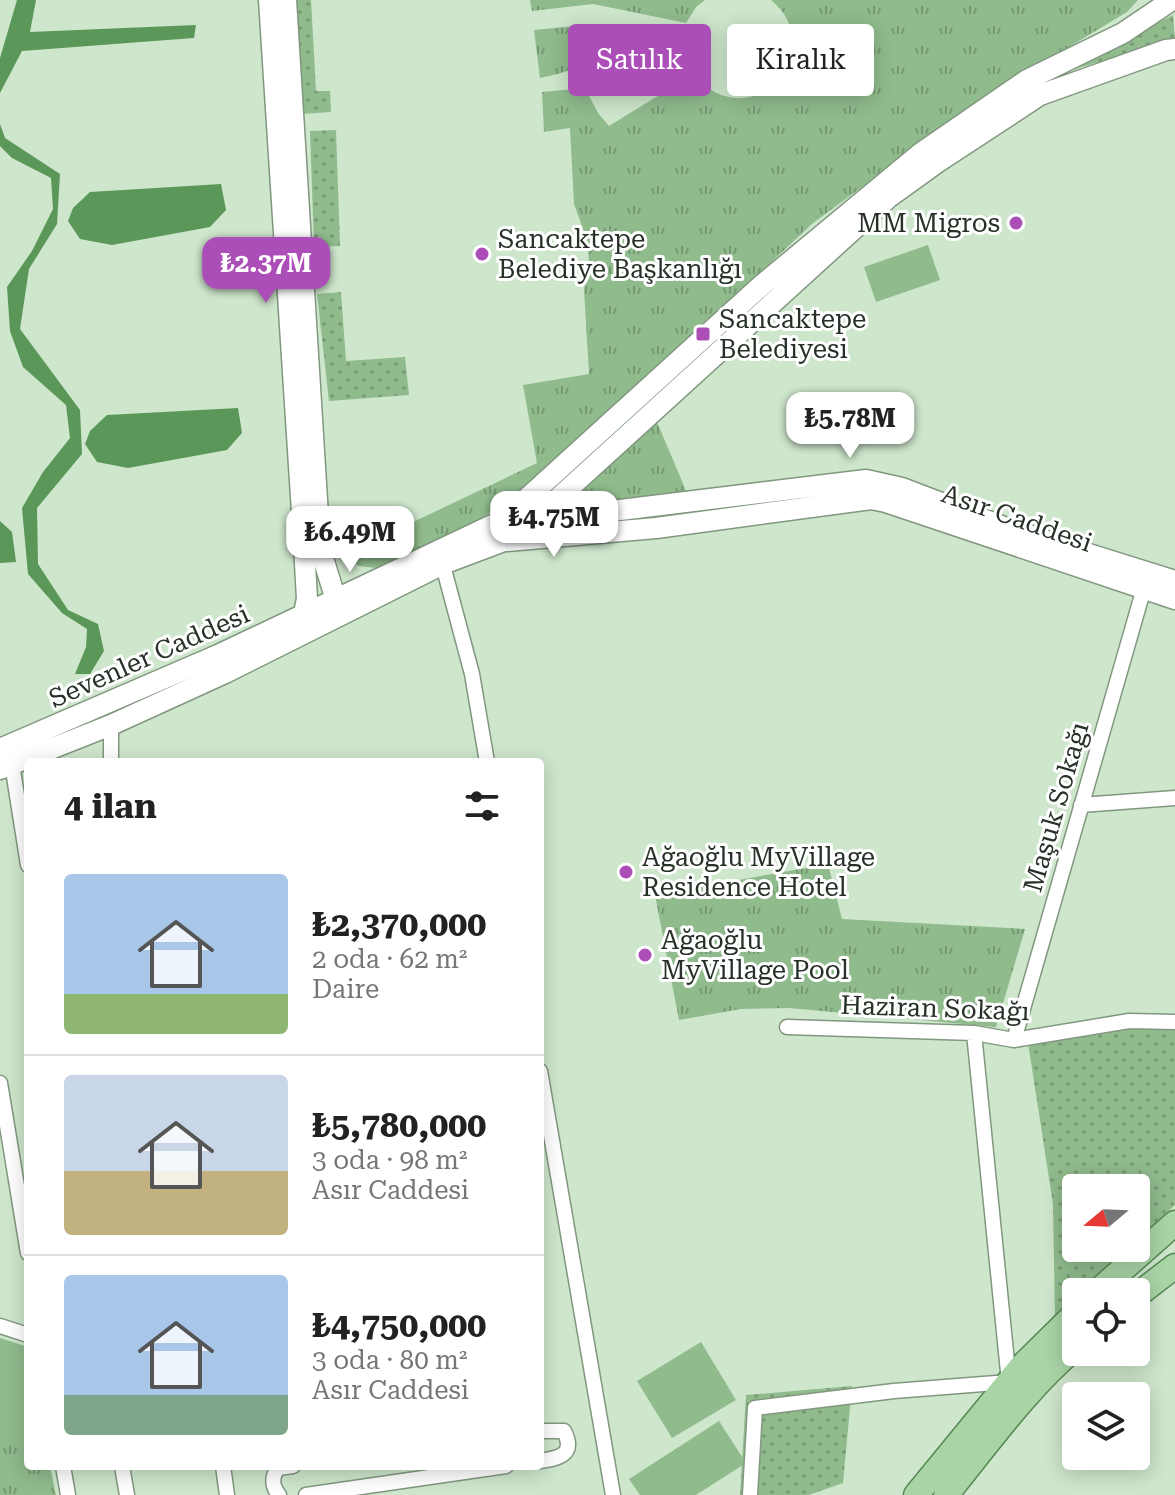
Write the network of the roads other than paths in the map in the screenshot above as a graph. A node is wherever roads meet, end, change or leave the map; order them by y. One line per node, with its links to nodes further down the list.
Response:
1 (269, 0): 14 (main road)
2 (286, 0): 7 (main road)
3 (1172, 0): 6 (main road, Sevenler Caddesi)
4 (1175, 49): 5 (main road)
5 (533, 521): 6 (main road, Asır Caddesi); 9 (main road, Asır Caddesi)
6 (503, 531): 8 (main road, Sevenler Caddesi); 9 (main road, Asır Caddesi)
7 (320, 548): 11 (main road); 13 (main road)
8 (440, 557): 11 (main road, Sevenler Caddesi); 13 (main road, Sevenler Caddesi); 17 (street)
9 (1147, 580): 10 (main road, Asır Caddesi); 12 (main road, Asır Caddesi); 20 (street, Maşuk Sokağı)
10 (1175, 581)
11 (366, 583): 13 (main road, Sevenler Caddesi)
12 (1175, 599)
13 (337, 606): 14 (main road, Sevenler Caddesi); 15 (main road, Sevenler Caddesi)
14 (304, 613): 18 (main road, Sevenler Caddesi)
15 (111, 725): 16 (street); 18 (main road, Sevenler Caddesi)
16 (111, 758)
17 (486, 758)
18 (4, 761): 21 (street)
19 (1175, 798): 20 (street)
20 (1081, 805): 25 (street, Maşuk Sokağı)
21 (24, 848)
22 (1175, 1022): 25 (street, Haziran Sokağı)
23 (787, 1027): 24 (street, Haziran Sokağı)
24 (974, 1033): 25 (street, Haziran Sokağı); 37 (street)
25 (1014, 1040)
26 (0, 1083): 29 (street)
27 (544, 1094): 50 (street)
28 (1175, 1223): 31 (main road)
29 (24, 1229)
30 (1175, 1266): 32 (main road)
31 (1113, 1278)
32 (1150, 1285)
33 (0, 1326): 35 (street)
34 (1062, 1327): 37 (main road)
35 (24, 1334)
36 (1062, 1359): 53 (main road)
37 (1009, 1382): 51 (street); 52 (main road)
38 (544, 1431): 39 (street)
39 (544, 1460)
40 (64, 1470): 45 (street)
41 (123, 1470): 46 (street)
42 (224, 1470): 47 (street)
43 (276, 1470): 48 (street)
44 (478, 1470): 49 (street)
45 (68, 1495)
46 (127, 1495)
47 (227, 1495)
48 (279, 1495)
49 (306, 1495)
50 (613, 1495)
51 (750, 1495)
52 (916, 1495)
53 (946, 1495)

